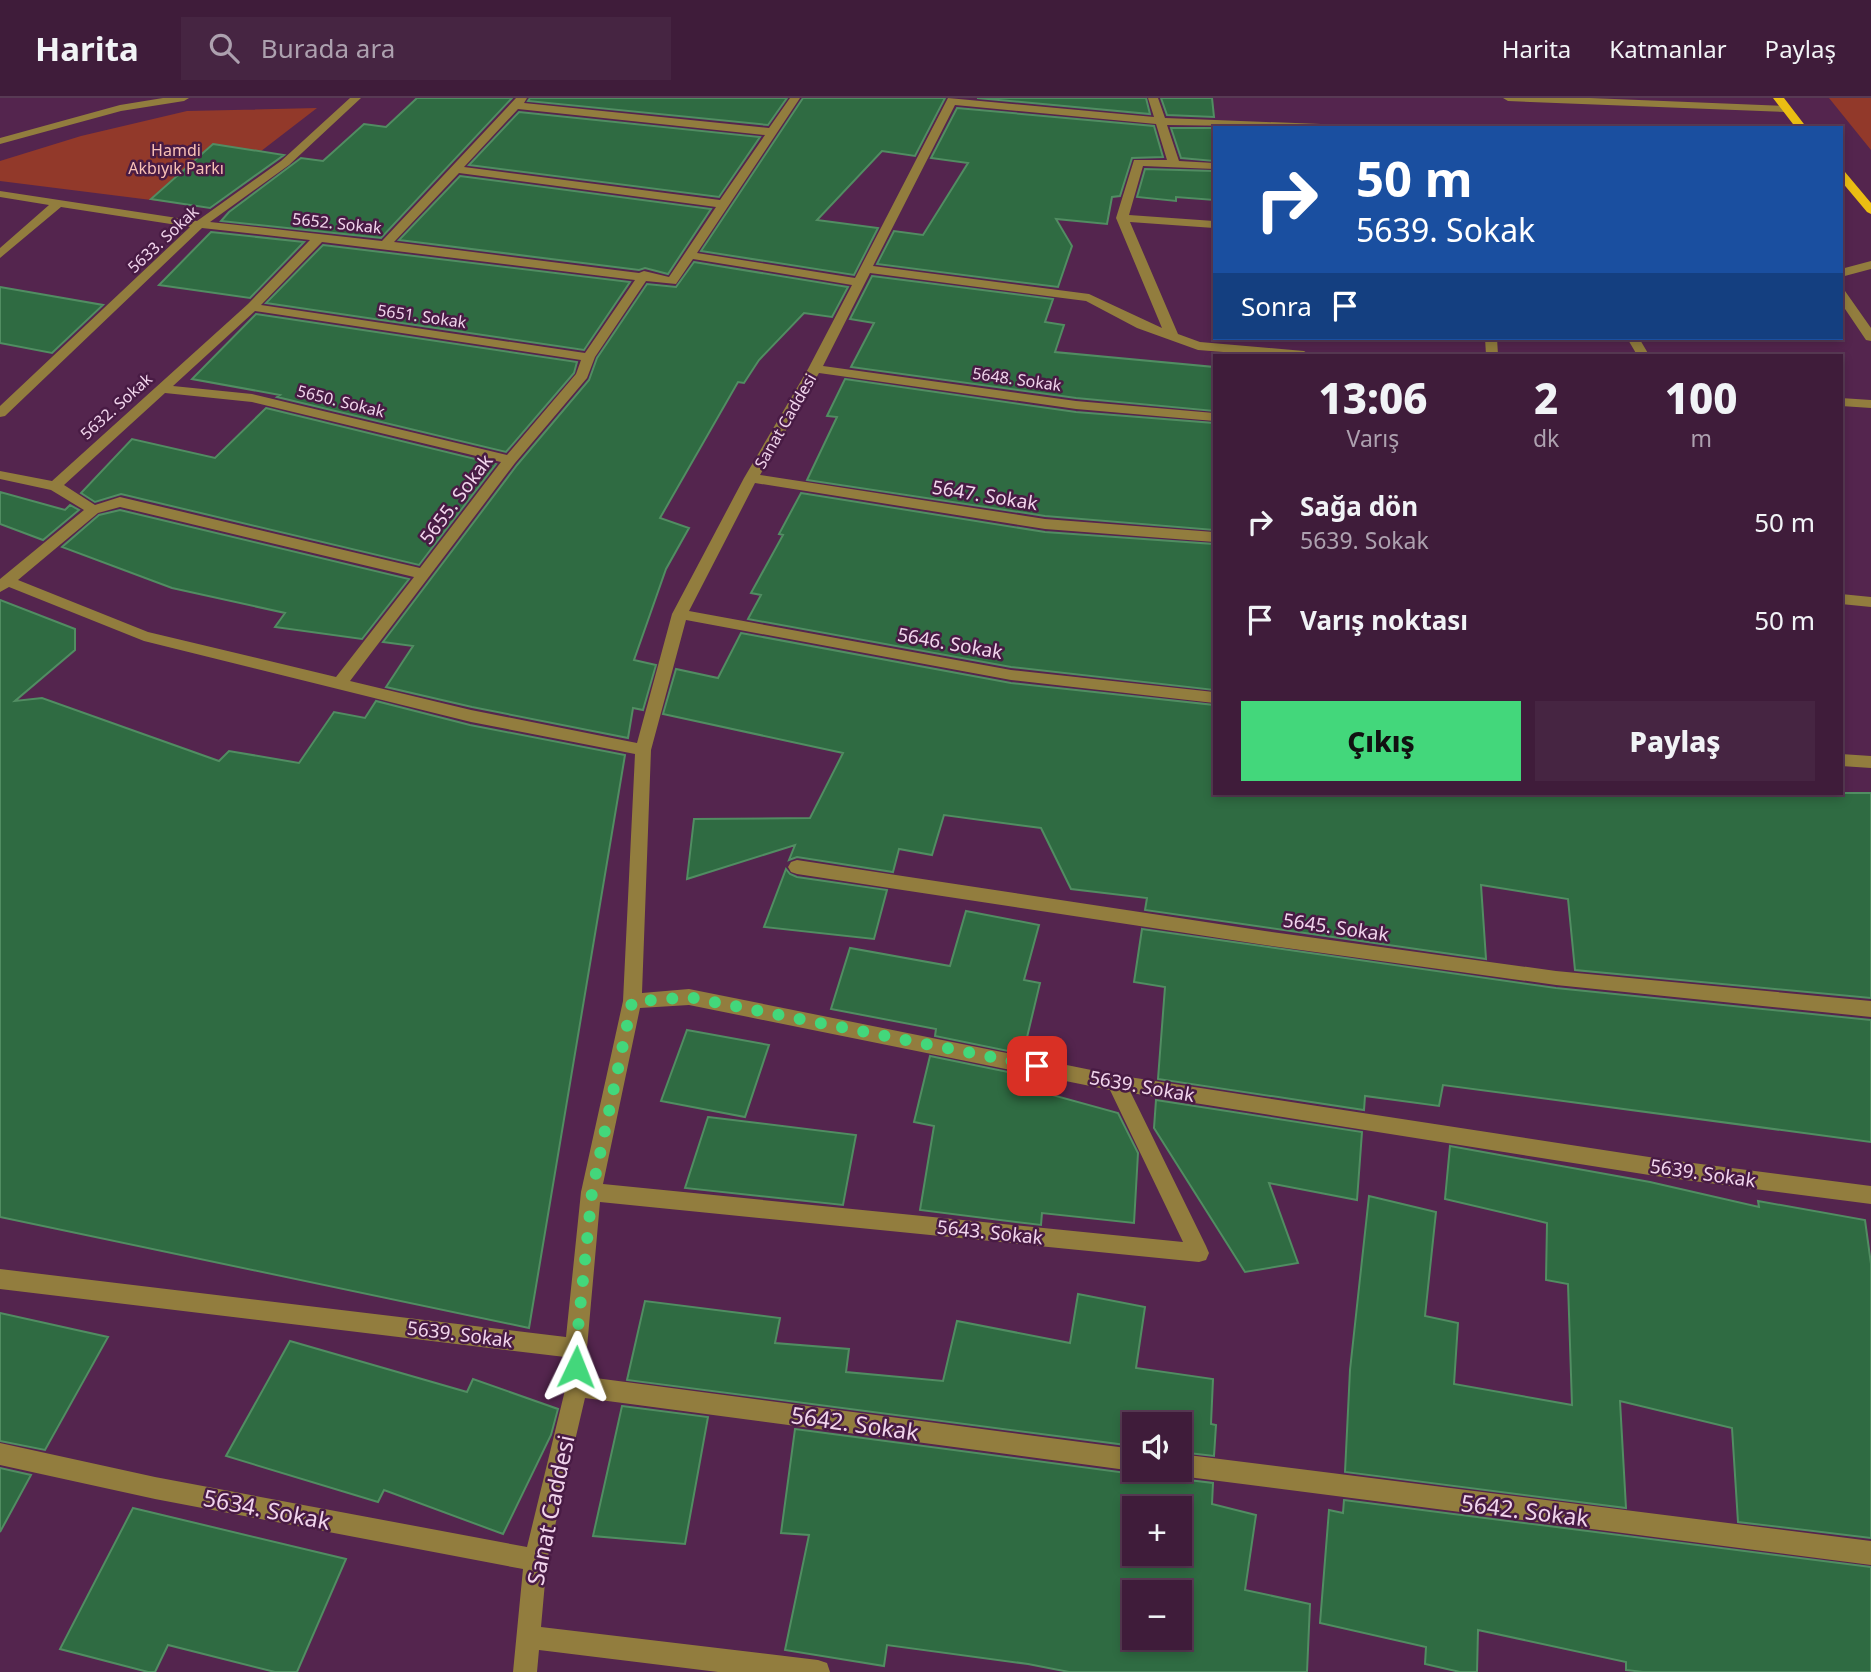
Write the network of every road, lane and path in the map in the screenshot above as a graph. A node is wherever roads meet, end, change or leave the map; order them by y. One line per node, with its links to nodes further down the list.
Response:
1 (184, 98): 7 (street)
2 (356, 98): 25 (street, 5633. Sokak)
3 (795, 98): 14 (street)
4 (1153, 98): 11 (street)
5 (1508, 98): 10 (street)
6 (1778, 98): 10 (main road)
7 (160, 99): 15 (street)
8 (953, 99): 11 (street); 34 (street, Sanat Caddesi)
9 (519, 102): 14 (street); 18 (street)
10 (1786, 109): 13 (main road)
11 (1159, 121): 12 (street); 16 (street)
12 (1308, 126)
13 (1800, 126)
14 (771, 132): 22 (street)
15 (0, 141)
16 (1174, 164): 17 (street); 24 (street)
17 (1213, 166)
18 (456, 169): 22 (street); 28 (street)
19 (1846, 185): 23 (main road)
20 (0, 194): 21 (street, 5652. Sokak)
21 (59, 203): 25 (street, 5652. Sokak); 29 (street)
22 (723, 204): 30 (street)
23 (1871, 210)
24 (1122, 218): 26 (street); 37 (street)
25 (200, 224): 27 (street, 5652. Sokak); 45 (street, 5633. Sokak)
26 (1213, 224)
27 (320, 237): 28 (street, 5652. Sokak); 36 (street, 5632. Sokak)
28 (384, 245): 33 (street, 5652. Sokak)
29 (0, 254)
30 (688, 255): 33 (street, 5652. Sokak); 34 (street)
31 (1871, 265): 32 (street)
32 (1843, 272)
33 (644, 275): 40 (street, 5655. Sokak)
34 (862, 275): 37 (street); 41 (street, Sanat Caddesi)
35 (1843, 297): 38 (street)
36 (251, 307): 40 (street, 5651. Sokak); 42 (street, 5632. Sokak)
37 (1171, 336): 39 (street)
38 (1871, 337)
39 (1292, 354)
40 (588, 358): 47 (street, 5655. Sokak)
41 (815, 369): 46 (street, 5648. Sokak); 49 (street, Sanat Caddesi)
42 (161, 389): 47 (street, 5650. Sokak); 50 (street, 5632. Sokak)
43 (1843, 402): 44 (street)
44 (1871, 404)
45 (0, 413)
46 (1213, 417)
47 (510, 460): 53 (street, 5655. Sokak)
48 (0, 475): 50 (street)
49 (751, 478): 52 (street, 5647. Sokak); 57 (street, Sanat Caddesi)
50 (55, 486): 51 (street)
51 (93, 510): 53 (street, 5655. Sokak); 54 (street)
52 (1213, 537)
53 (424, 573): 58 (street)
54 (4, 584): 58 (street)
55 (1843, 599): 56 (street)
56 (1871, 602)
57 (680, 614): 59 (street, 5646. Sokak); 60 (street, Sanat Caddesi)
58 (340, 684): 60 (street)
59 (1213, 698)
60 (643, 750): 64 (street, Sanat Caddesi)
61 (1843, 760): 62 (street)
62 (1871, 762)
63 (797, 867): 65 (street, 5645. Sokak)
64 (632, 1002): 66 (street, 5639. Sokak); 67 (street)
65 (1871, 1009)
66 (1116, 1083): 67 (street, 5643. Sokak); 68 (street, 5639. Sokak)
67 (592, 1192): 70 (street)
68 (1871, 1195)
69 (0, 1279): 70 (street, 5639. Sokak)
70 (576, 1348): 71 (street, Sanat Caddesi)
71 (577, 1386): 73 (street, 5642. Sokak); 76 (street, Sanat Caddesi)
72 (0, 1454): 76 (street, 5634. Sokak)
73 (1122, 1458)
74 (1192, 1467): 75 (street, 5642. Sokak)
75 (1871, 1553)
76 (535, 1560): 77 (street, Sanat Caddesi)
77 (528, 1637): 78 (street, Sanat Caddesi); 79 (street)
78 (525, 1672)
79 (818, 1672)

